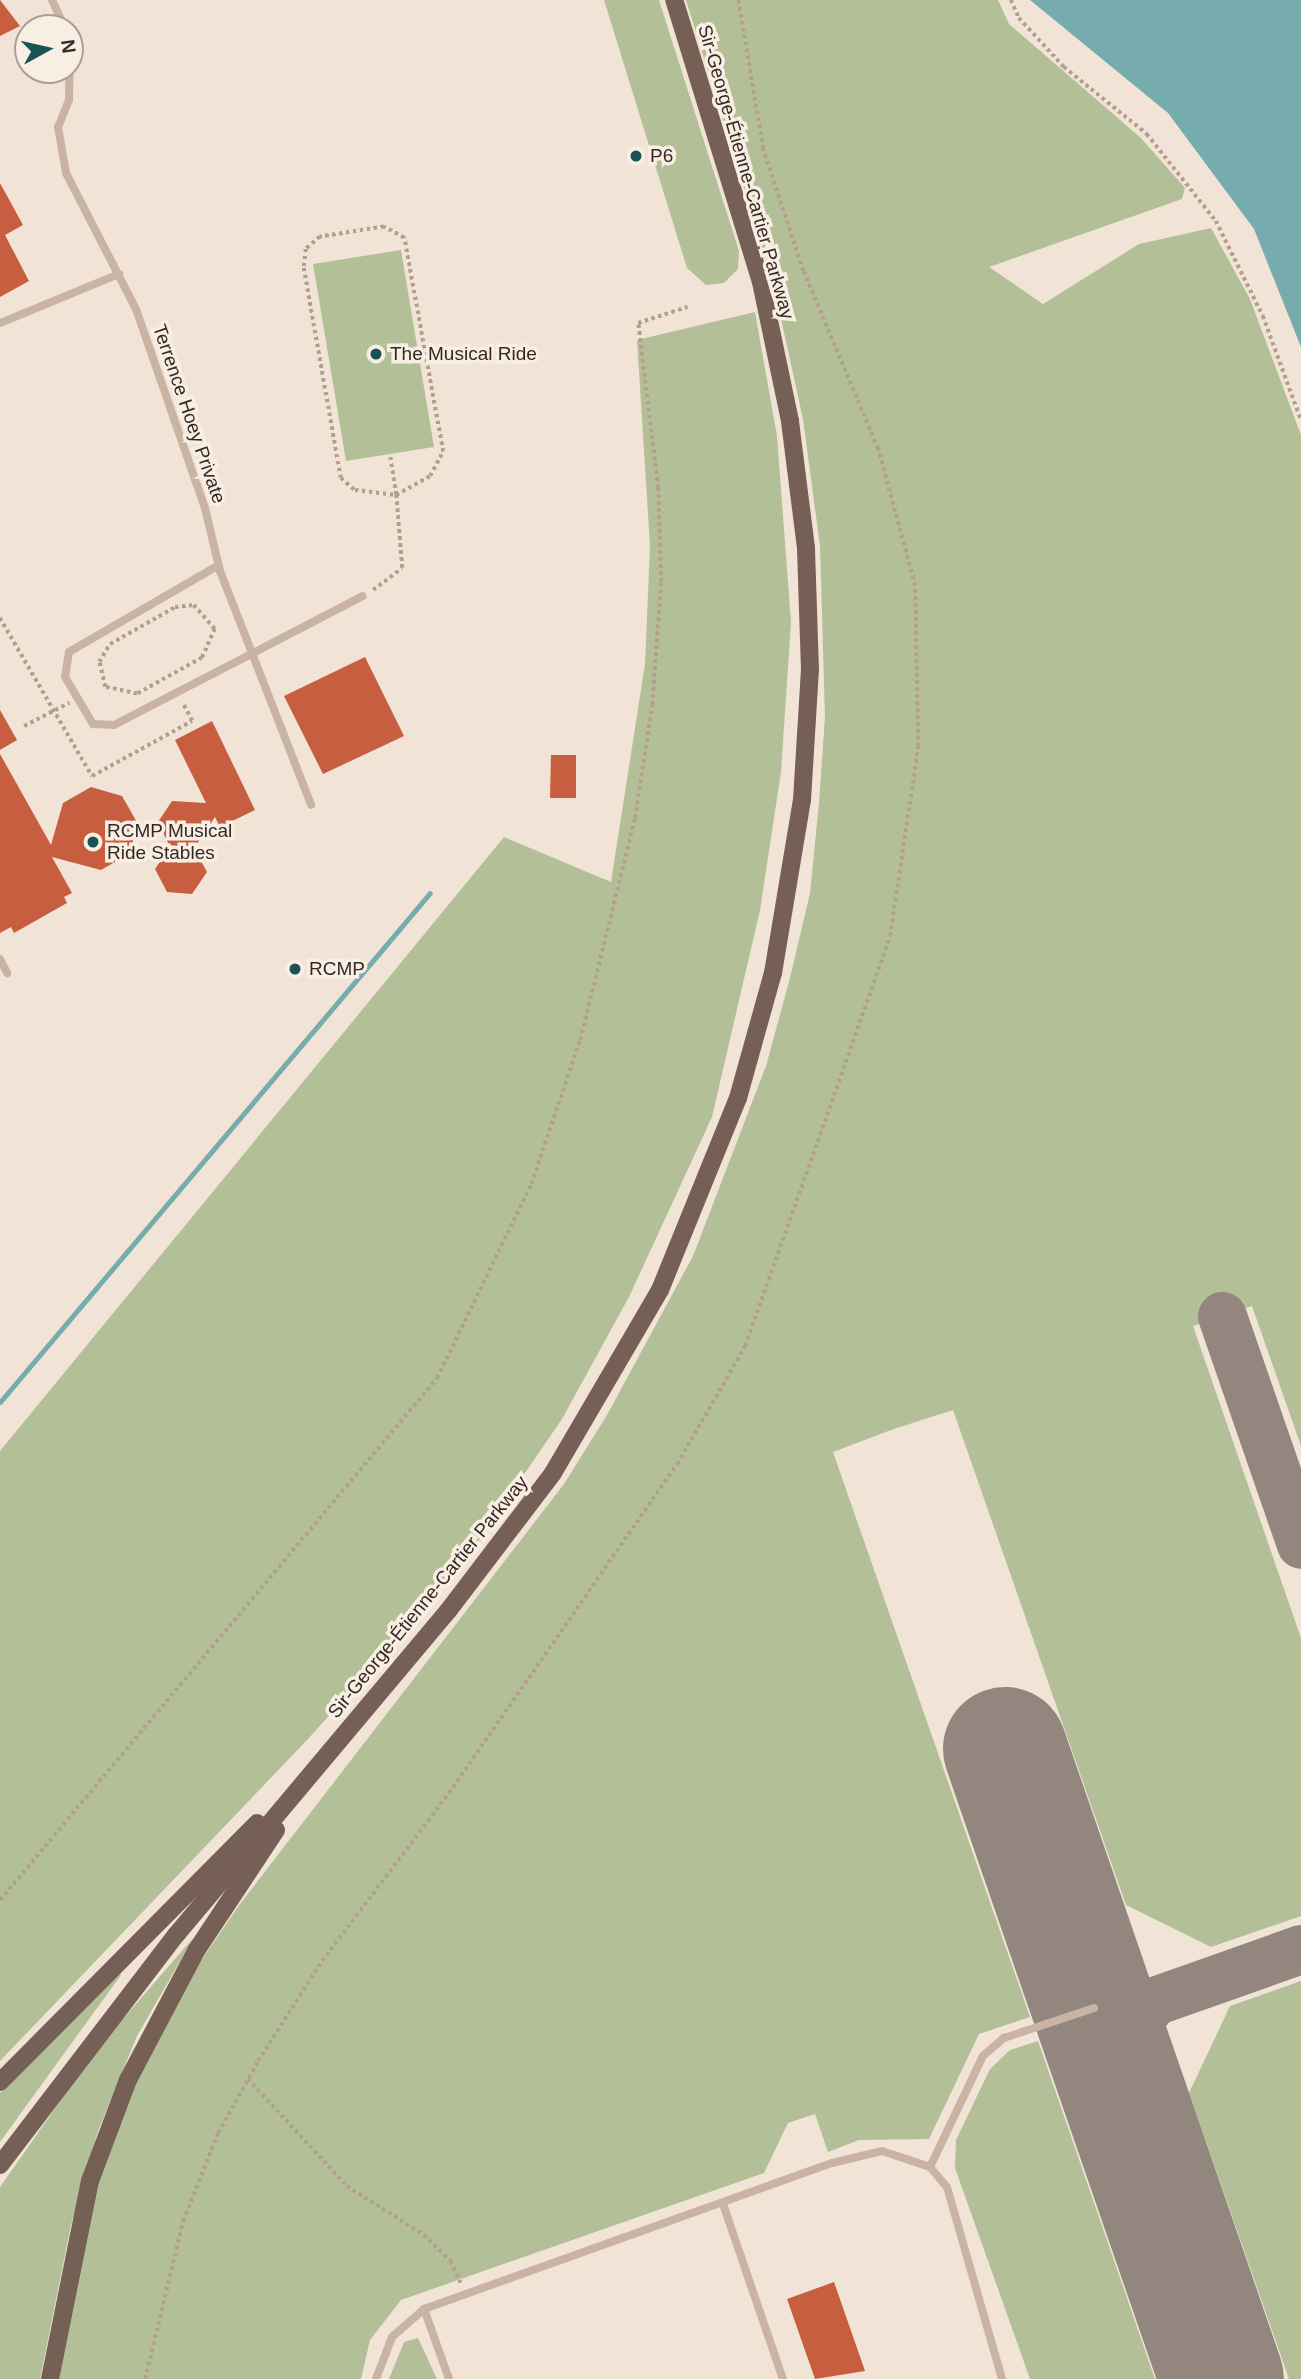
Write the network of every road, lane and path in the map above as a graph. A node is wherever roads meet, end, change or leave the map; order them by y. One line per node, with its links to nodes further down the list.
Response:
1 (674, 0): 21 (main road, Sir-George-Étienne-Cartier Parkway)
2 (738, 0): 5 (path)
3 (1011, 0): 9 (path)
4 (69, 84): 6 (lane, Terrence Hoey Private)
5 (803, 271)
6 (119, 274): 8 (lane); 12 (lane, Terrence Hoey Private)
7 (687, 307): 22 (path)
8 (0, 323)
9 (1301, 420)
10 (390, 457): 11 (path)
11 (396, 495): 11 (path); 13 (path)
12 (219, 565): 15 (lane, Terrence Hoey Private); 16 (lane)
13 (363, 596): 15 (lane)
14 (175, 607): 14 (path)
15 (250, 653): 16 (lane); 18 (lane, Terrence Hoey Private)
16 (77, 699): 17 (path)
17 (24, 726)
18 (311, 805)
19 (0, 959): 20 (lane)
20 (7, 973)
21 (318, 1765): 25 (main road); 26 (main road, Sir-George-Étienne-Cartier Parkway); 31 (main road)
22 (0, 1900)
23 (1094, 2008): 27 (lane)
24 (248, 2079): 29 (path)
25 (0, 2082)
26 (0, 2165)
27 (930, 2167): 28 (lane); 35 (lane)
28 (723, 2204): 29 (lane); 34 (lane)
29 (465, 2294): 30 (lane)
30 (424, 2309): 32 (lane); 33 (lane)
31 (50, 2379)
32 (376, 2379)
33 (449, 2379)
34 (783, 2379)
35 (1002, 2379)

